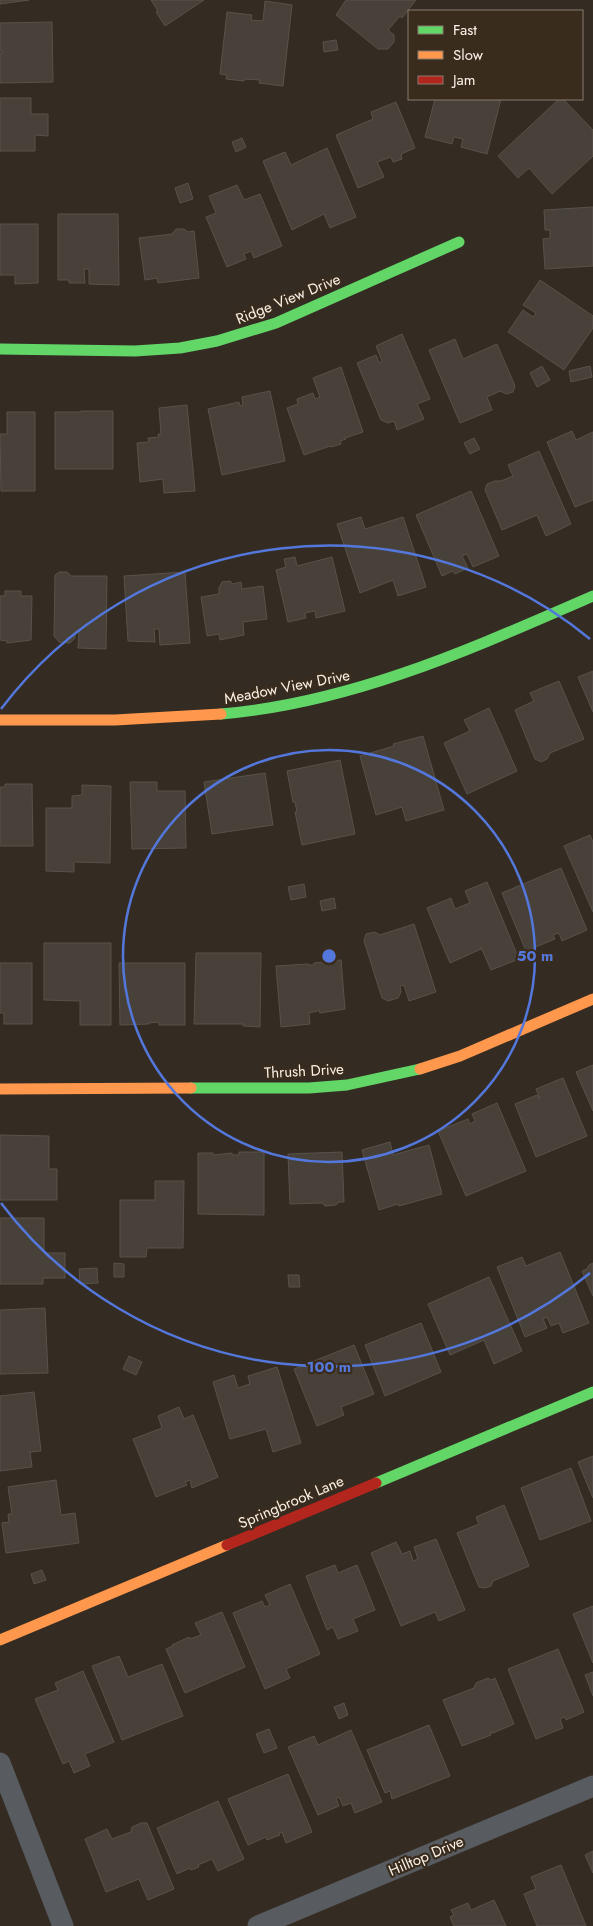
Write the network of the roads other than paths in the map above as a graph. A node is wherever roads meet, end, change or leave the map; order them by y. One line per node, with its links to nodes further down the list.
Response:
1 (458, 242): 2 (street, Ridge View Drive)
2 (0, 350)
3 (593, 596): 4 (street, Meadow View Drive)
4 (0, 720)
5 (593, 999): 6 (street, Thrush Drive)
6 (0, 1089)
7 (593, 1392): 8 (street, Springbrook Lane)
8 (0, 1640)
9 (0, 1764): 11 (street)
10 (593, 1786): 12 (street, Hilltop Drive)
11 (63, 1926)
12 (258, 1926)

